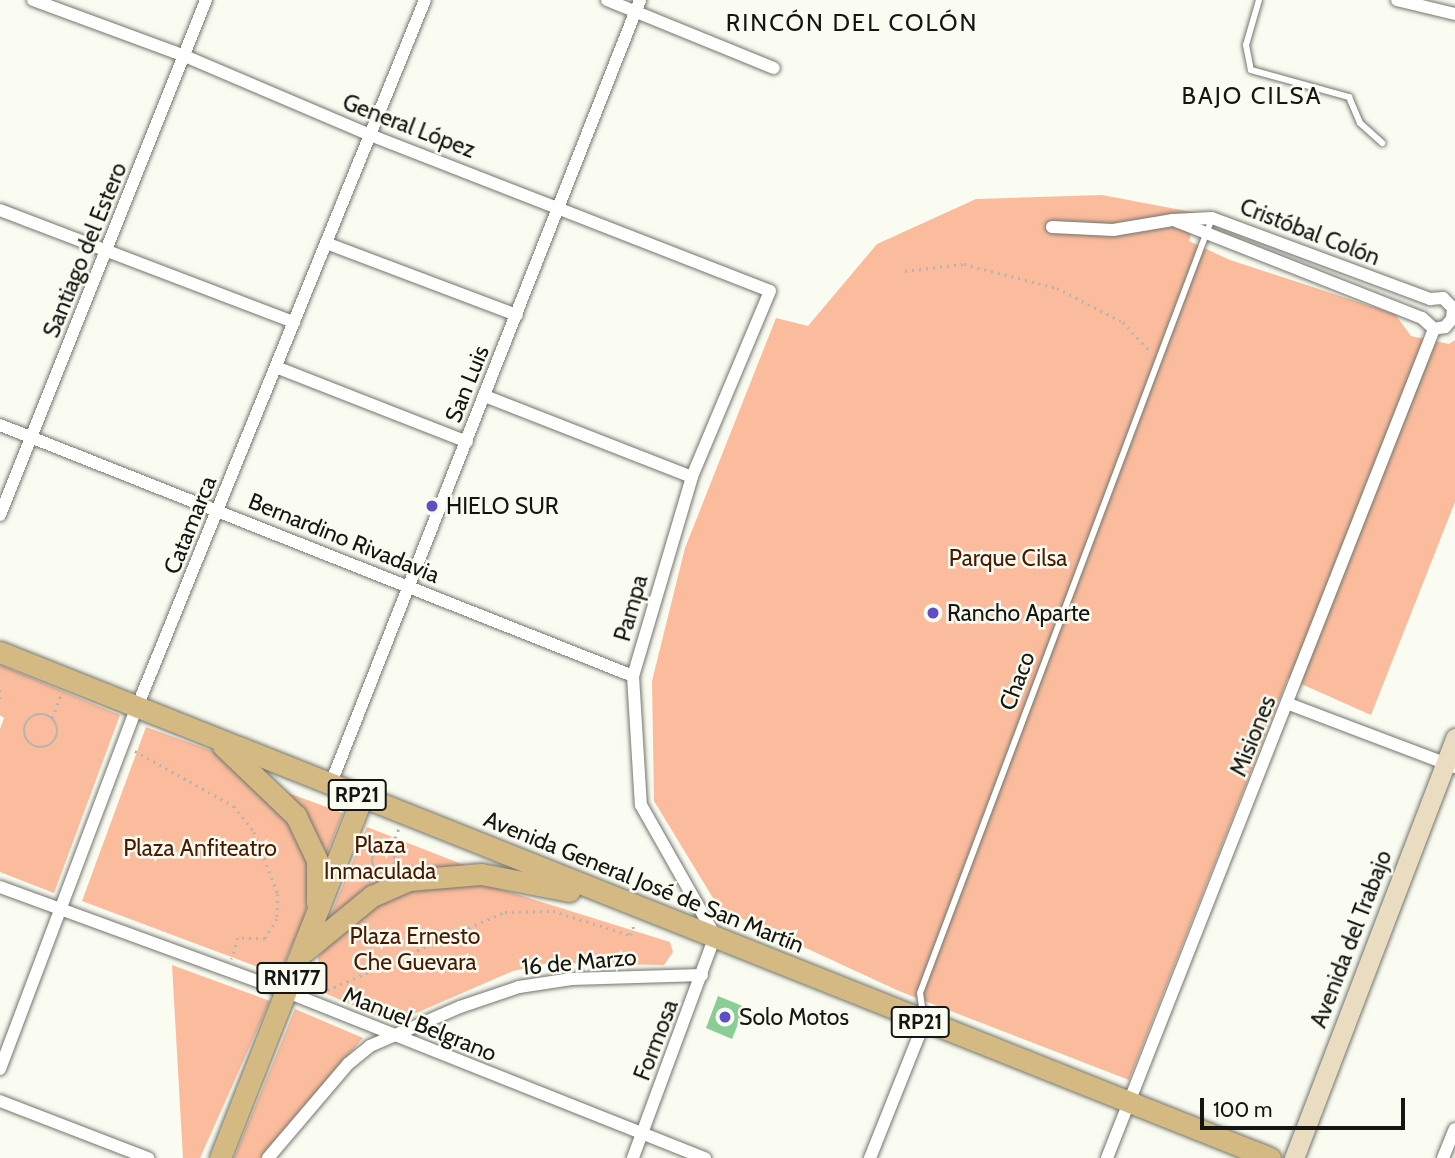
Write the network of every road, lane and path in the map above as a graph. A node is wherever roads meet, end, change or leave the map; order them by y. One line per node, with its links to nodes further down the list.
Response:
1 (33, 0): 9 (street, General López)
2 (206, 0): 9 (street, Santiago del Estero)
3 (425, 0): 11 (street, Catamarca)
4 (607, 0): 7 (street)
5 (1259, 0): 12 (lane)
6 (1397, 0): 8 (street)
7 (638, 6): 10 (street); 13 (street, San Luis)
8 (1455, 14)
9 (185, 56): 11 (street, General López); 20 (street, Santiago del Estero)
10 (774, 68)
11 (370, 135): 13 (street, General López); 19 (street, Catamarca)
12 (1382, 143)
13 (560, 207): 22 (street, General López); 25 (street, San Luis)
14 (0, 209): 20 (street)
15 (1212, 218): 16 (street, Cristóbal Colón); 18 (lane, Chaco); 23 (street, Cristóbal Colón)
16 (1173, 220): 17 (street, Cristóbal Colón); 18 (street, Cristóbal Colón)
17 (1052, 227)
18 (1208, 232): 26 (street, Cristóbal Colón); 30 (lane, Chaco)
19 (326, 243): 25 (street); 27 (street, Catamarca)
20 (107, 252): 27 (street); 34 (street, Santiago del Estero)
21 (905, 271): 30 (path)
22 (769, 291): 36 (street, Pampa)
23 (1430, 299): 24 (street, Cristóbal Colón); 26 (street)
24 (1454, 308): 28 (street, Cristóbal Colón)
25 (517, 315): 32 (street, San Luis)
26 (1422, 318): 29 (street, Cristóbal Colón)
27 (294, 322): 31 (street, Catamarca)
28 (1452, 324): 29 (street, Cristóbal Colón)
29 (1434, 329): 45 (street, Misiones)
30 (1160, 362): 66 (lane, Chaco)
31 (276, 367): 35 (street); 37 (street, Catamarca)
32 (485, 396): 35 (street, San Luis); 36 (street)
33 (0, 425): 34 (street, Bernardino Rivadavia)
34 (32, 437): 37 (street, Bernardino Rivadavia); 38 (street, Santiago del Estero)
35 (467, 442): 39 (street, San Luis)
36 (692, 477): 41 (street, Pampa)
37 (219, 511): 39 (street, Bernardino Rivadavia); 46 (street, Catamarca)
38 (0, 515)
39 (411, 587): 41 (street, Bernardino Rivadavia); 52 (street, San Luis)
40 (0, 652): 42 (main road, Avenida General José de San Martín / RP21)
41 (633, 676): 61 (street, Pampa)
42 (66, 679): 46 (main road, Avenida General José de San Martín / RP21); 47 (path)
43 (0, 690): 44 (path)
44 (0, 699)
45 (1289, 704): 51 (street); 70 (street, Misiones)
46 (136, 707): 48 (main road, Avenida General José de San Martín / RP21); 50 (street, Catamarca)
47 (52, 718): 47 (path)
48 (211, 736): 52 (main road, Avenida General José de San Martín / RP21); 60 (main road)
49 (1455, 738): 51 (main road, Avenida del Trabajo)
50 (122, 745): 59 (street, Catamarca); 63 (path)
51 (1450, 765): 81 (main road, Avenida del Trabajo)
52 (331, 783): 53 (main road, Avenida General José de San Martín / RP21)
53 (362, 798): 54 (main road, Avenida General José de San Martín / RP21); 60 (main road, RN177)
54 (405, 815): 55 (path); 57 (main road, Avenida General José de San Martín / RP21)
55 (390, 851): 55 (path)
56 (0, 887): 59 (street, Manuel Belgrano)
57 (615, 899): 58 (main road, Avenida General José de San Martín / RP21); 62 (main road)
58 (641, 909): 61 (main road, Avenida General José de San Martín / RP21); 65 (path)
59 (61, 910): 63 (street, Manuel Belgrano); 68 (street, Catamarca)
60 (317, 914): 62 (main road, RN177)
61 (715, 936): 64 (street, Formosa); 66 (main road, Avenida General José de San Martín / RP21)
62 (301, 956): 65 (main road, RN177)
63 (229, 971): 65 (street, Manuel Belgrano)
64 (702, 975): 67 (street, 16 de Marzo); 72 (street, Formosa)
65 (296, 996): 67 (street, Manuel Belgrano); 74 (main road, RN177)
66 (924, 1023): 70 (main road, Avenida General José de San Martín / RP21); 78 (street, Chaco)
67 (390, 1036): 72 (street, Manuel Belgrano); 75 (street, 16 de Marzo)
68 (0, 1069)
69 (0, 1101): 73 (street)
70 (1127, 1104): 79 (street, Misiones); 80 (main road, Avenida General José de San Martín / RP21)
71 (1455, 1129): 82 (street)
72 (643, 1133): 76 (street, Formosa); 77 (street, Manuel Belgrano)
73 (148, 1158)
74 (220, 1158)
75 (268, 1158)
76 (633, 1158)
77 (705, 1158)
78 (870, 1158)
79 (1107, 1158)
80 (1270, 1158)
81 (1294, 1158)
82 (1443, 1158)

